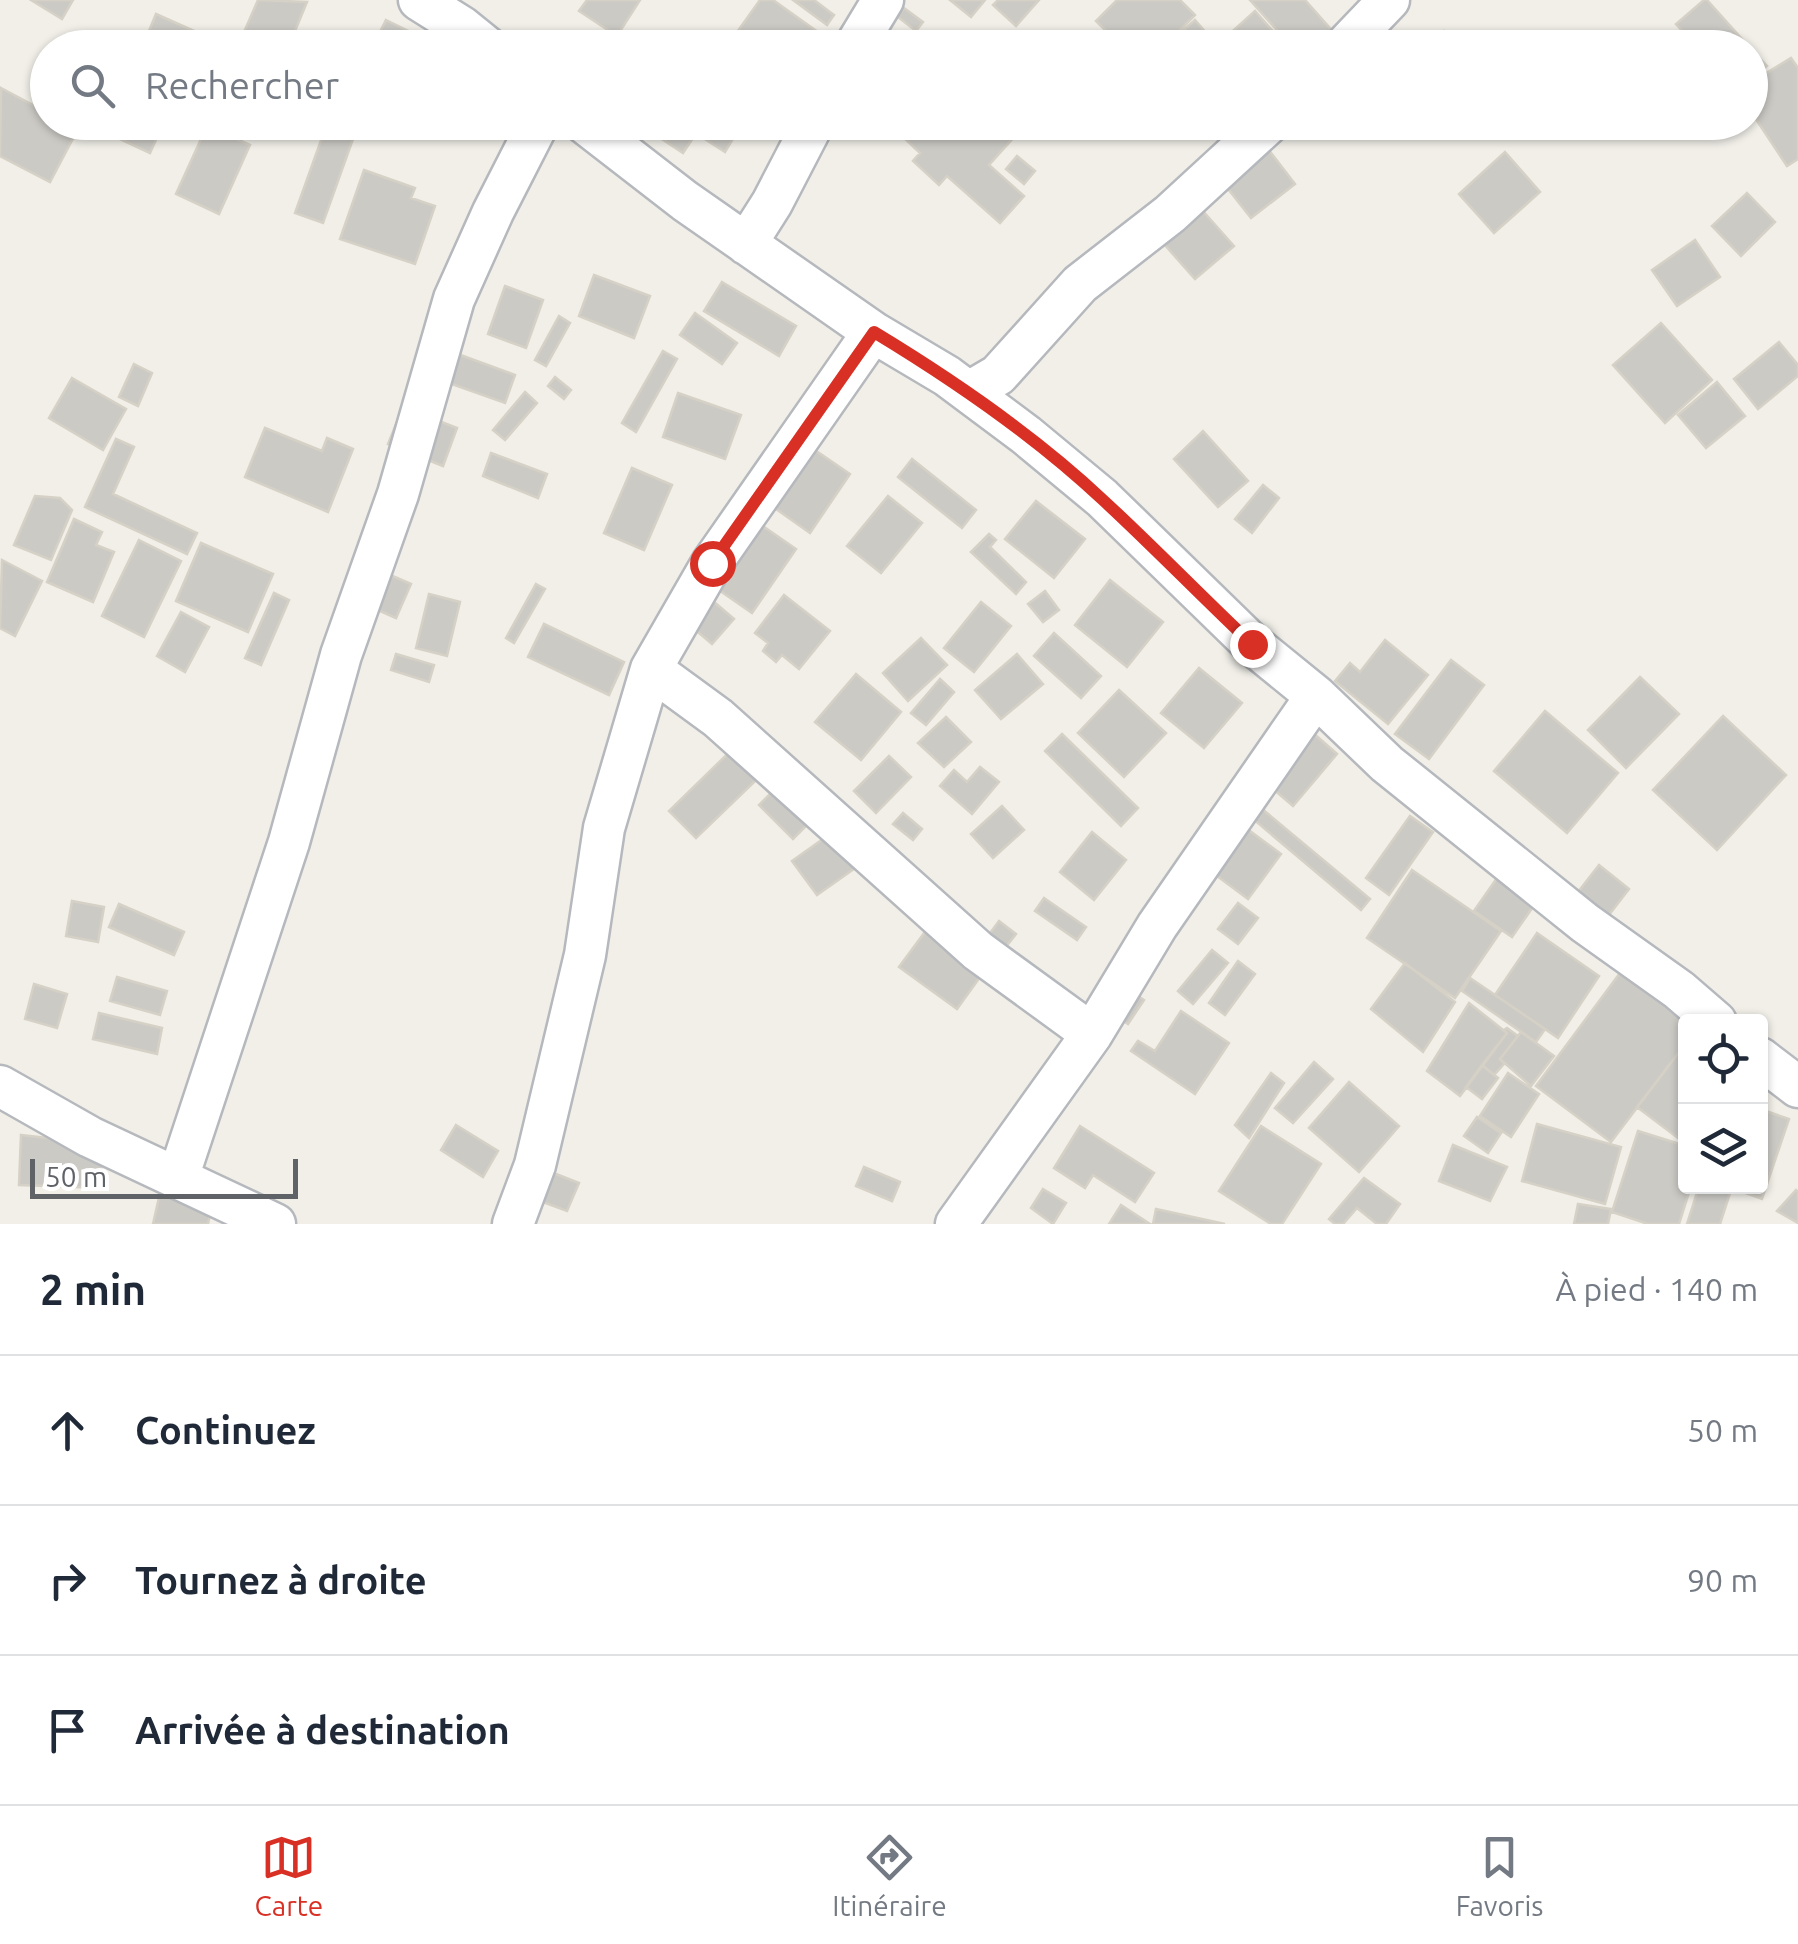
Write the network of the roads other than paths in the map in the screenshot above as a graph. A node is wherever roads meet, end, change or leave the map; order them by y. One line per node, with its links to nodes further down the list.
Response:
1 (419, 0): 4 (street)
2 (884, 0): 5 (street)
3 (1390, 0): 6 (street)
4 (462, 30)
5 (865, 30)
6 (1361, 30)
7 (530, 140): 21 (street)
8 (606, 140): 11 (street)
9 (805, 140): 11 (street)
10 (1250, 140): 13 (street)
11 (746, 244): 12 (street)
12 (874, 332): 13 (street); 14 (street)
13 (969, 392): 15 (street)
14 (651, 669): 17 (street); 23 (street)
15 (1316, 696): 16 (street); 17 (street)
16 (1706, 1014)
17 (1092, 1034): 24 (street)
18 (1768, 1064): 20 (street)
19 (0, 1086): 21 (street)
20 (1798, 1087)
21 (178, 1178): 22 (street)
22 (275, 1224)
23 (513, 1224)
24 (956, 1224)

